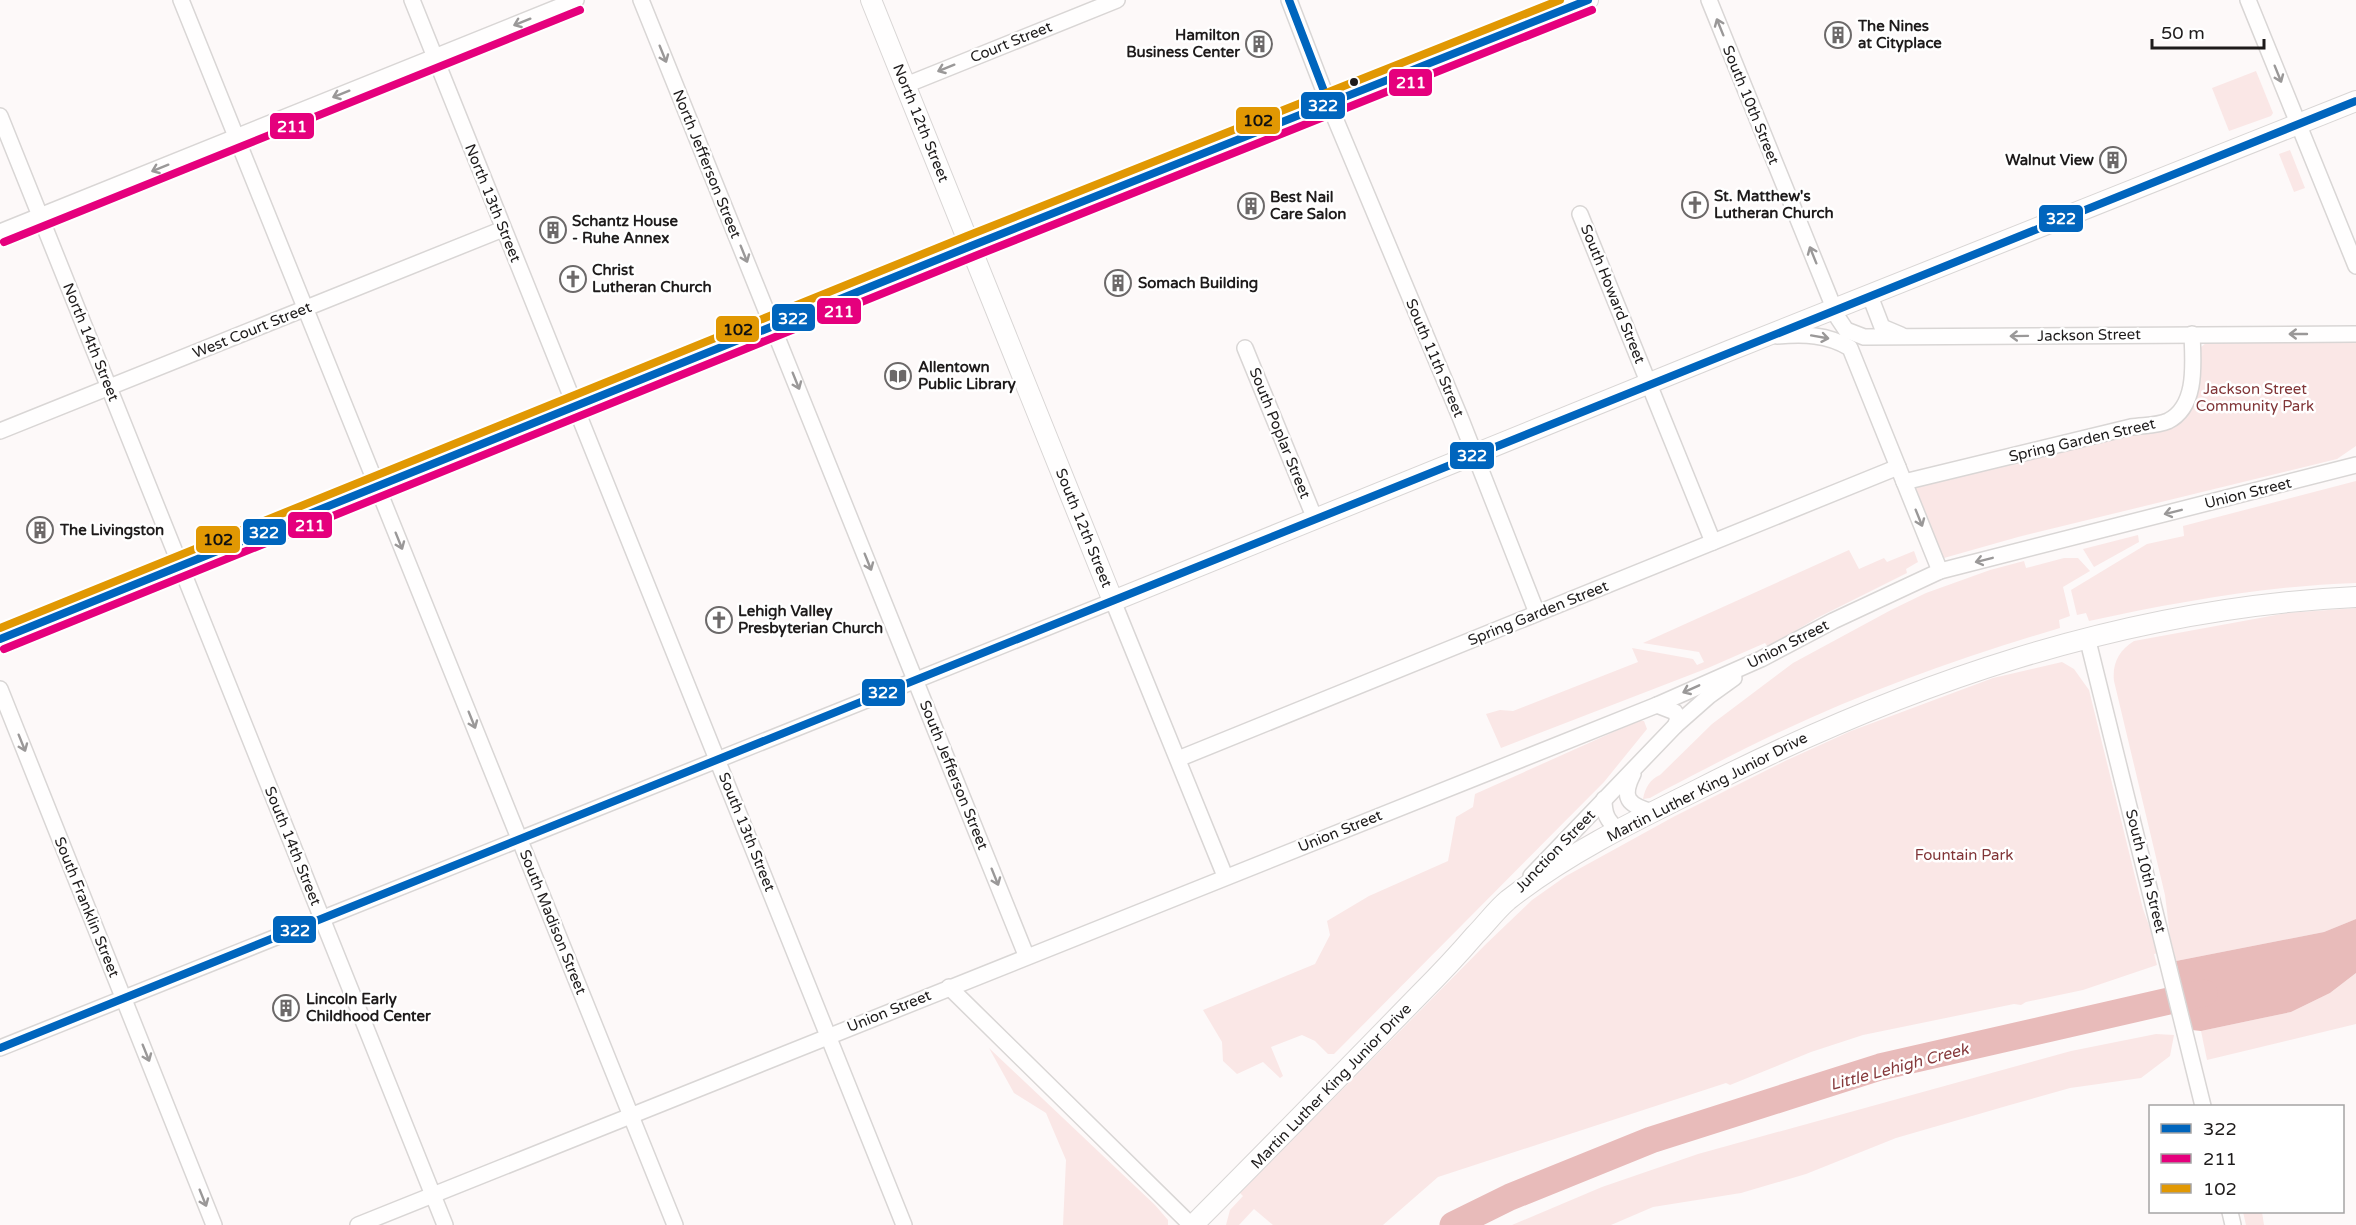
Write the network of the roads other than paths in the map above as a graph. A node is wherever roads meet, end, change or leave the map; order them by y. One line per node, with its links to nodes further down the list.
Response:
1 (181, 0): 17 (street, South Madison Street)
2 (412, 0): 11 (street, North 13th Street)
3 (576, 0): 11 (street, one-way to 11)
4 (641, 0): 27 (street, North Jefferson Street, one-way to 27)
5 (872, 0): 12 (main road, North 12th Street)
6 (1117, 0): 12 (street, Court Street, one-way to 12)
7 (1289, 0): 14 (street, South 11th Street)
8 (1588, 0): 14 (main road)
9 (1709, 0): 26 (street, South 10th Street, one-way to 9)
10 (2248, 0): 16 (street, one-way to 16)
11 (435, 56): 17 (street, one-way to 17); 20 (street, North 13th Street)
12 (906, 84): 22 (main road, North 12th Street)
13 (2356, 101): 16 (main road)
14 (1329, 104): 22 (main road); 39 (street, South 11th Street)
15 (0, 116): 19 (street, North 14th Street)
16 (2298, 124): 23 (street); 24 (main road)
17 (236, 137): 19 (street, one-way to 19); 25 (street, South Madison Street)
18 (1580, 214): 35 (street, South Howard Street)
19 (40, 216): 21 (street); 36 (street, North 14th Street)
20 (503, 229): 25 (street, West Court Street); 37 (street, North 13th Street)
21 (0, 232)
22 (971, 246): 27 (main road); 51 (main road, South 12th Street)
23 (2356, 266)
24 (1870, 296): 26 (main road); 31 (street)
25 (305, 308): 36 (street, West Court Street); 45 (street, South Madison Street)
26 (1835, 309): 30 (street); 32 (main road)
27 (774, 327): 37 (main road); 56 (street, South Jefferson Street, one-way to 56)
28 (2192, 334): 29 (street, Jackson Street, one-way to 28); 31 (street, Jackson Street, one-way to 31); 44 (street, Spring Garden Street)
29 (2356, 334)
30 (1864, 337): 31 (street, Jackson Street); 34 (street)
31 (1910, 337)
32 (1762, 338): 34 (street, one-way to 34); 35 (main road)
33 (1245, 348): 46 (street, South Poplar Street)
34 (1850, 348): 42 (street)
35 (1649, 383): 39 (main road); 47 (street, South Howard Street)
36 (108, 387): 38 (street, West Court Street); 48 (street, North 14th Street)
37 (575, 407): 45 (main road); 61 (street, South 13th Street)
38 (0, 431)
39 (1474, 455): 46 (main road); 52 (street, South 11th Street)
40 (2356, 457): 43 (street, Union Street)
41 (2356, 465): 43 (street, Union Street)
42 (1898, 467): 44 (street); 47 (street, Spring Garden Street)
43 (2332, 472): 49 (street, Union Street, one-way to 49)
44 (1904, 482): 49 (street, one-way to 49)
45 (377, 486): 48 (main road); 66 (street, South Madison Street, one-way to 66)
46 (1315, 519): 51 (main road)
47 (1713, 542): 52 (street, Spring Garden Street)
48 (182, 567): 54 (main road); 69 (street, South 14th Street)
49 (1940, 571): 55 (street, Union Street)
50 (2356, 597): 53 (main road, Martin Luther King Junior Drive)
51 (1113, 601): 56 (street); 60 (street, South 12th Street)
52 (1537, 613): 60 (street, Spring Garden Street)
53 (2087, 637): 64 (main road, Martin Luther King Junior Drive); 75 (street, South 10th Street)
54 (0, 639)
55 (1761, 658): 58 (street, Union Street, one-way to 58); 59 (street, Junction Street)
56 (916, 680): 61 (street); 70 (street, South Jefferson Street, one-way to 70)
57 (0, 689): 72 (street, South Franklin Street, one-way to 72)
58 (1657, 705): 59 (street); 67 (street, Union Street)
59 (1675, 726): 62 (street, Junction Street)
60 (1178, 759): 67 (street, South 12th Street)
61 (717, 760): 66 (street); 73 (street, South 13th Street)
62 (1637, 765): 63 (street, Junction Street); 64 (street, Junction Street)
63 (1604, 799): 65 (street, Junction Street); 68 (street, Junction Street)
64 (1652, 812): 65 (main road, Martin Luther King Junior Drive)
65 (1619, 830): 68 (main road, Martin Luther King Junior Drive)
66 (520, 839): 69 (street); 76 (street, South Madison Street)
67 (1226, 876): 70 (street, Union Street)
68 (1505, 903): 83 (main road, Martin Luther King Junior Drive)
69 (322, 918): 72 (street); 77 (street, South 14th Street)
70 (1026, 956): 71 (street, Union Street)
71 (949, 987): 73 (street, Union Street); 83 (street)
72 (124, 998): 74 (street); 78 (street, South Franklin Street, one-way to 78)
73 (828, 1035): 76 (street, Union Street); 82 (street, South 13th Street)
74 (0, 1048)
75 (2202, 1105)
76 (631, 1115): 77 (street, Union Street); 81 (street, South Madison Street)
77 (433, 1195): 79 (street, Union Street); 80 (street, South 14th Street)
78 (214, 1225)
79 (358, 1225)
80 (445, 1225)
81 (675, 1225)
82 (904, 1225)
83 (1192, 1225)

